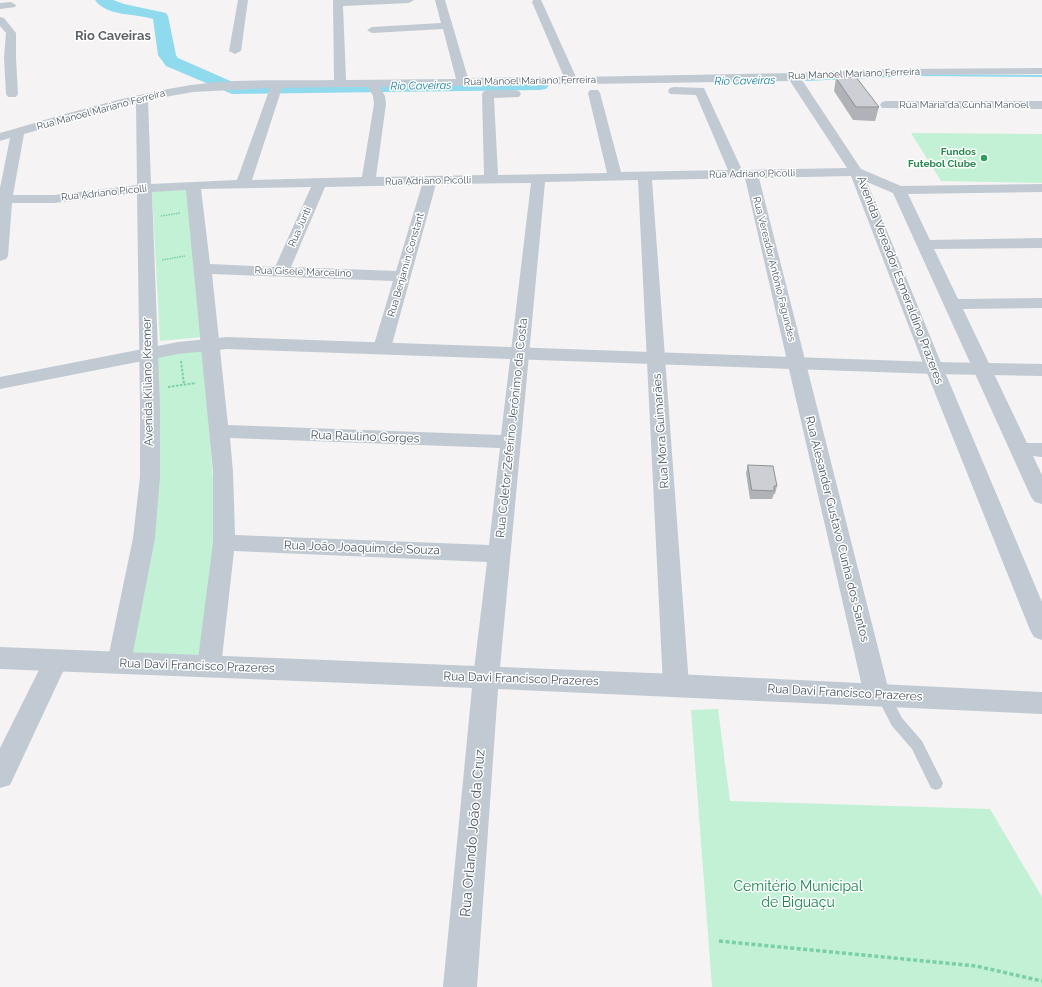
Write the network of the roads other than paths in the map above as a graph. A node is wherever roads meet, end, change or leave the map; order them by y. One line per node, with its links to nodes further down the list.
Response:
1 (243, 0): 11 (street)
2 (409, 0): 4 (street)
3 (440, 0): 9 (street)
4 (338, 1): 17 (street)
5 (537, 2): 15 (street)
6 (11, 5): 7 (street)
7 (0, 6)
8 (0, 20): 12 (street)
9 (447, 26): 10 (street); 16 (street)
10 (372, 30)
11 (235, 51)
12 (5, 59): 24 (street)
13 (1042, 71): 14 (street, Rua Manoel Mariano Ferreira)
14 (794, 77): 15 (street, Rua Manoel Mariano Ferreira); 31 (street)
15 (572, 80): 16 (street, Rua Manoel Mariano Ferreira)
16 (463, 82): 18 (street, Rua Manoel Mariano Ferreira)
17 (340, 84): 18 (street, Rua Manoel Mariano Ferreira); 19 (street, Rua Manoel Mariano Ferreira)
18 (374, 86): 38 (street)
19 (276, 88): 26 (street, Rua Manoel Mariano Ferreira); 40 (street)
20 (594, 92): 21 (street); 23 (street); 34 (street)
21 (609, 92)
22 (662, 92): 32 (street, Rua Vereador Antônio Fagundes)
23 (579, 93)
24 (12, 94)
25 (526, 94): 36 (street)
26 (142, 97): 29 (street, Rua Manoel Mariano Ferreira); 42 (street, Avenida Kiliano Kremer)
27 (886, 105): 28 (street, Rua Maria da Cunha Manoel)
28 (1042, 105)
29 (18, 133): 30 (street, Rua Manoel Mariano Ferreira); 45 (street)
30 (0, 137)
31 (856, 172): 32 (street, Rua Adriano Picolli); 44 (street, Avenida Vereador Esmeraldino Prazeres); 60 (street, Avenida Vereador Esmeraldino Prazeres)
32 (744, 174): 33 (street, Rua Adriano Picolli); 59 (street, Rua Vereador Antônio Fagundes)
33 (645, 176): 34 (street, Rua Adriano Picolli); 58 (street, Rua Mora Guimarães)
34 (615, 177): 35 (street, Rua Adriano Picolli)
35 (538, 178): 36 (street, Rua Adriano Picolli); 57 (street, Rua Coletor Zeferino Jerônimo da Costa)
36 (491, 180): 37 (street, Rua Adriano Picolli)
37 (430, 181): 38 (street, Rua Adriano Picolli); 51 (street, Rua Benjamin Constant)
38 (368, 182): 39 (street, Rua Adriano Picolli)
39 (320, 183): 40 (street, Rua Adriano Picolli); 50 (street, Rua Juriti)
40 (243, 184): 41 (street, Rua Adriano Picolli)
41 (193, 185): 42 (street, Rua Adriano Picolli); 49 (street)
42 (144, 188): 45 (street, Rua Adriano Picolli); 56 (street, Avenida Kiliano Kremer)
43 (1042, 188): 44 (street)
44 (899, 190): 47 (street)
45 (2, 199): 48 (street)
46 (1042, 243): 47 (street)
47 (924, 245): 53 (street)
48 (0, 256)
49 (203, 269): 50 (street, Rua Gisele Marcelino); 54 (street)
50 (281, 271): 51 (street, Rua Gisele Marcelino)
51 (403, 276): 55 (street, Rua Benjamin Constant)
52 (1042, 303): 53 (street)
53 (951, 304): 61 (street)
54 (211, 344): 55 (street); 56 (street); 64 (street)
55 (382, 348): 57 (street)
56 (148, 353): 63 (street); 74 (street, Avenida Kiliano Kremer)
57 (520, 353): 58 (street); 65 (street, Rua Coletor Zeferino Jerônimo da Costa)
58 (656, 358): 59 (street); 77 (street, Rua Mora Guimarães)
59 (797, 363): 60 (street); 78 (street, Rua Alesander Gustavo Cunha dos Santos)
60 (934, 368): 61 (street); 71 (street, Avenida Vereador Esmeraldino Prazeres)
61 (983, 369): 62 (street); 66 (street)
62 (1042, 370)
63 (0, 383)
64 (220, 431): 65 (street, Rua Raulino Gorges); 69 (street)
65 (511, 442): 70 (street, Rua Coletor Zeferino Jerônimo da Costa)
66 (1020, 450): 67 (street); 68 (street)
67 (1042, 450)
68 (1042, 497)
69 (224, 543): 70 (street, Rua João Joaquim de Souza); 75 (street)
70 (499, 554): 76 (street, Rua Coletor Zeferino Jerônimo da Costa)
71 (1042, 630)
72 (0, 658): 73 (street, Rua Davi Francisco Prazeres)
73 (56, 661): 74 (street, Rua Davi Francisco Prazeres); 80 (street)
74 (118, 663): 75 (street, Rua Davi Francisco Prazeres)
75 (209, 667): 76 (street, Rua Davi Francisco Prazeres)
76 (486, 678): 77 (street, Rua Davi Francisco Prazeres); 82 (street, Rua Orlando João da Cruz)
77 (676, 685): 78 (street, Rua Davi Francisco Prazeres)
78 (880, 695): 79 (street, Rua Davi Francisco Prazeres); 81 (lane)
79 (1042, 703)
80 (0, 776)
81 (936, 784)
82 (460, 987)

